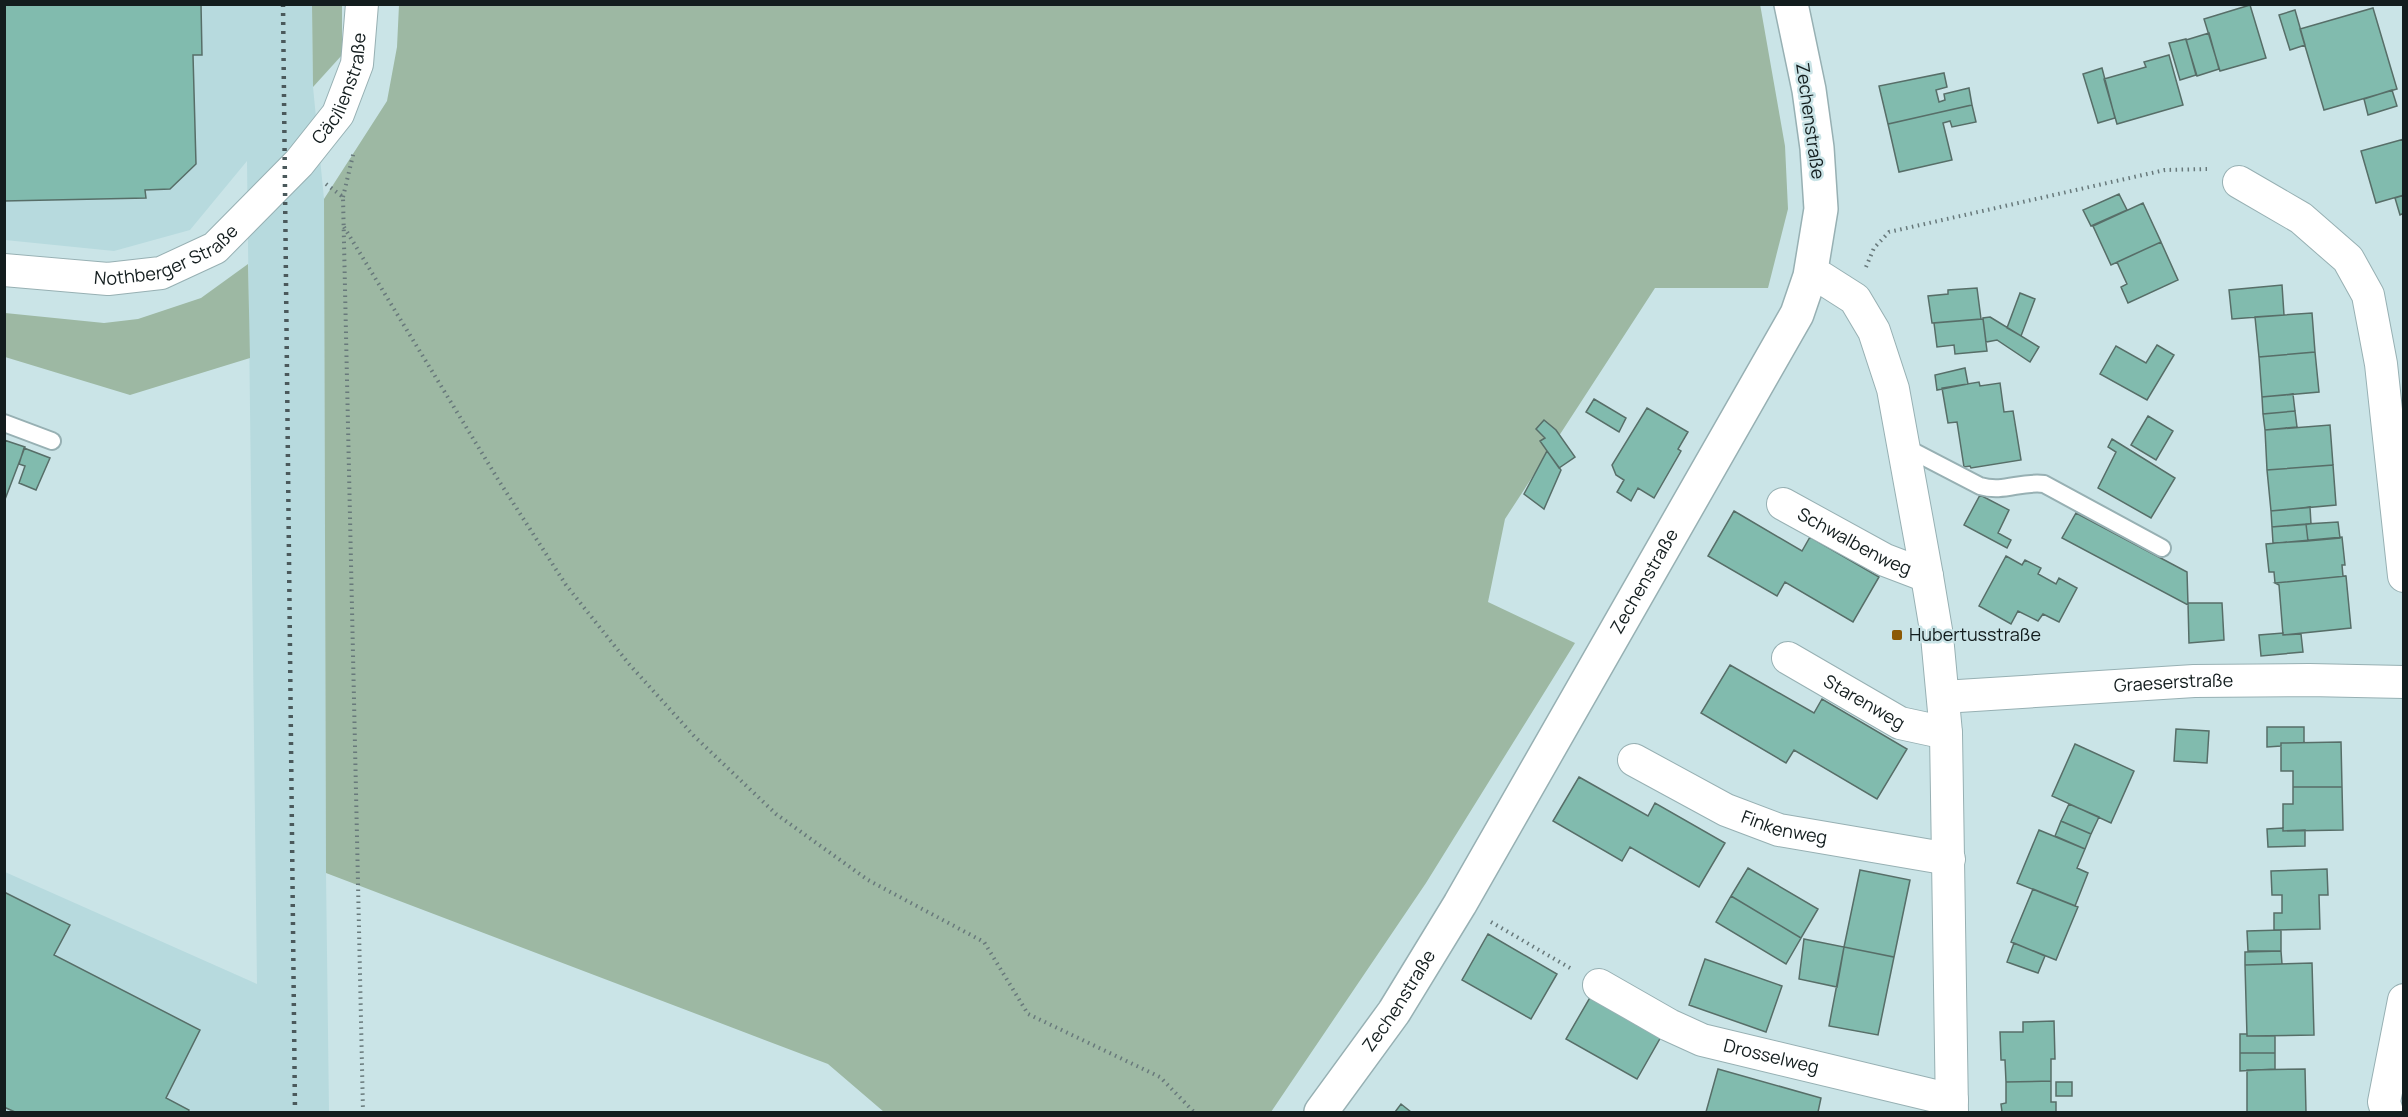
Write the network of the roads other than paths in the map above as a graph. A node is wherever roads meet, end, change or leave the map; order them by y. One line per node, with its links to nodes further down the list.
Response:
1 (362, 4): 3 (street, Cäcilienstraße)
2 (1791, 4): 6 (main road, Zechenstraße)
3 (299, 163): 5 (street, Nothberger Straße)
4 (2239, 182): 13 (street)
5 (4, 270)
6 (1810, 276): 9 (street); 23 (main road, Zechenstraße)
7 (4, 423): 8 (lane)
8 (52, 441)
9 (1903, 446): 11 (lane); 12 (street)
10 (1783, 504): 12 (street, Schwalbenweg)
11 (2162, 548)
12 (1928, 576): 16 (street)
13 (2403, 576)
14 (1788, 658): 17 (street, Starenweg)
15 (2403, 682): 16 (street, Graeserstraße)
16 (1943, 697): 17 (street)
17 (1946, 733): 19 (street)
18 (1634, 760): 19 (street, Finkenweg)
19 (1949, 859): 22 (street)
20 (1589, 979): 22 (street, Drosselweg)
21 (2403, 1000): 24 (street)
22 (1952, 1106)
23 (1321, 1113)
24 (2387, 1113)

